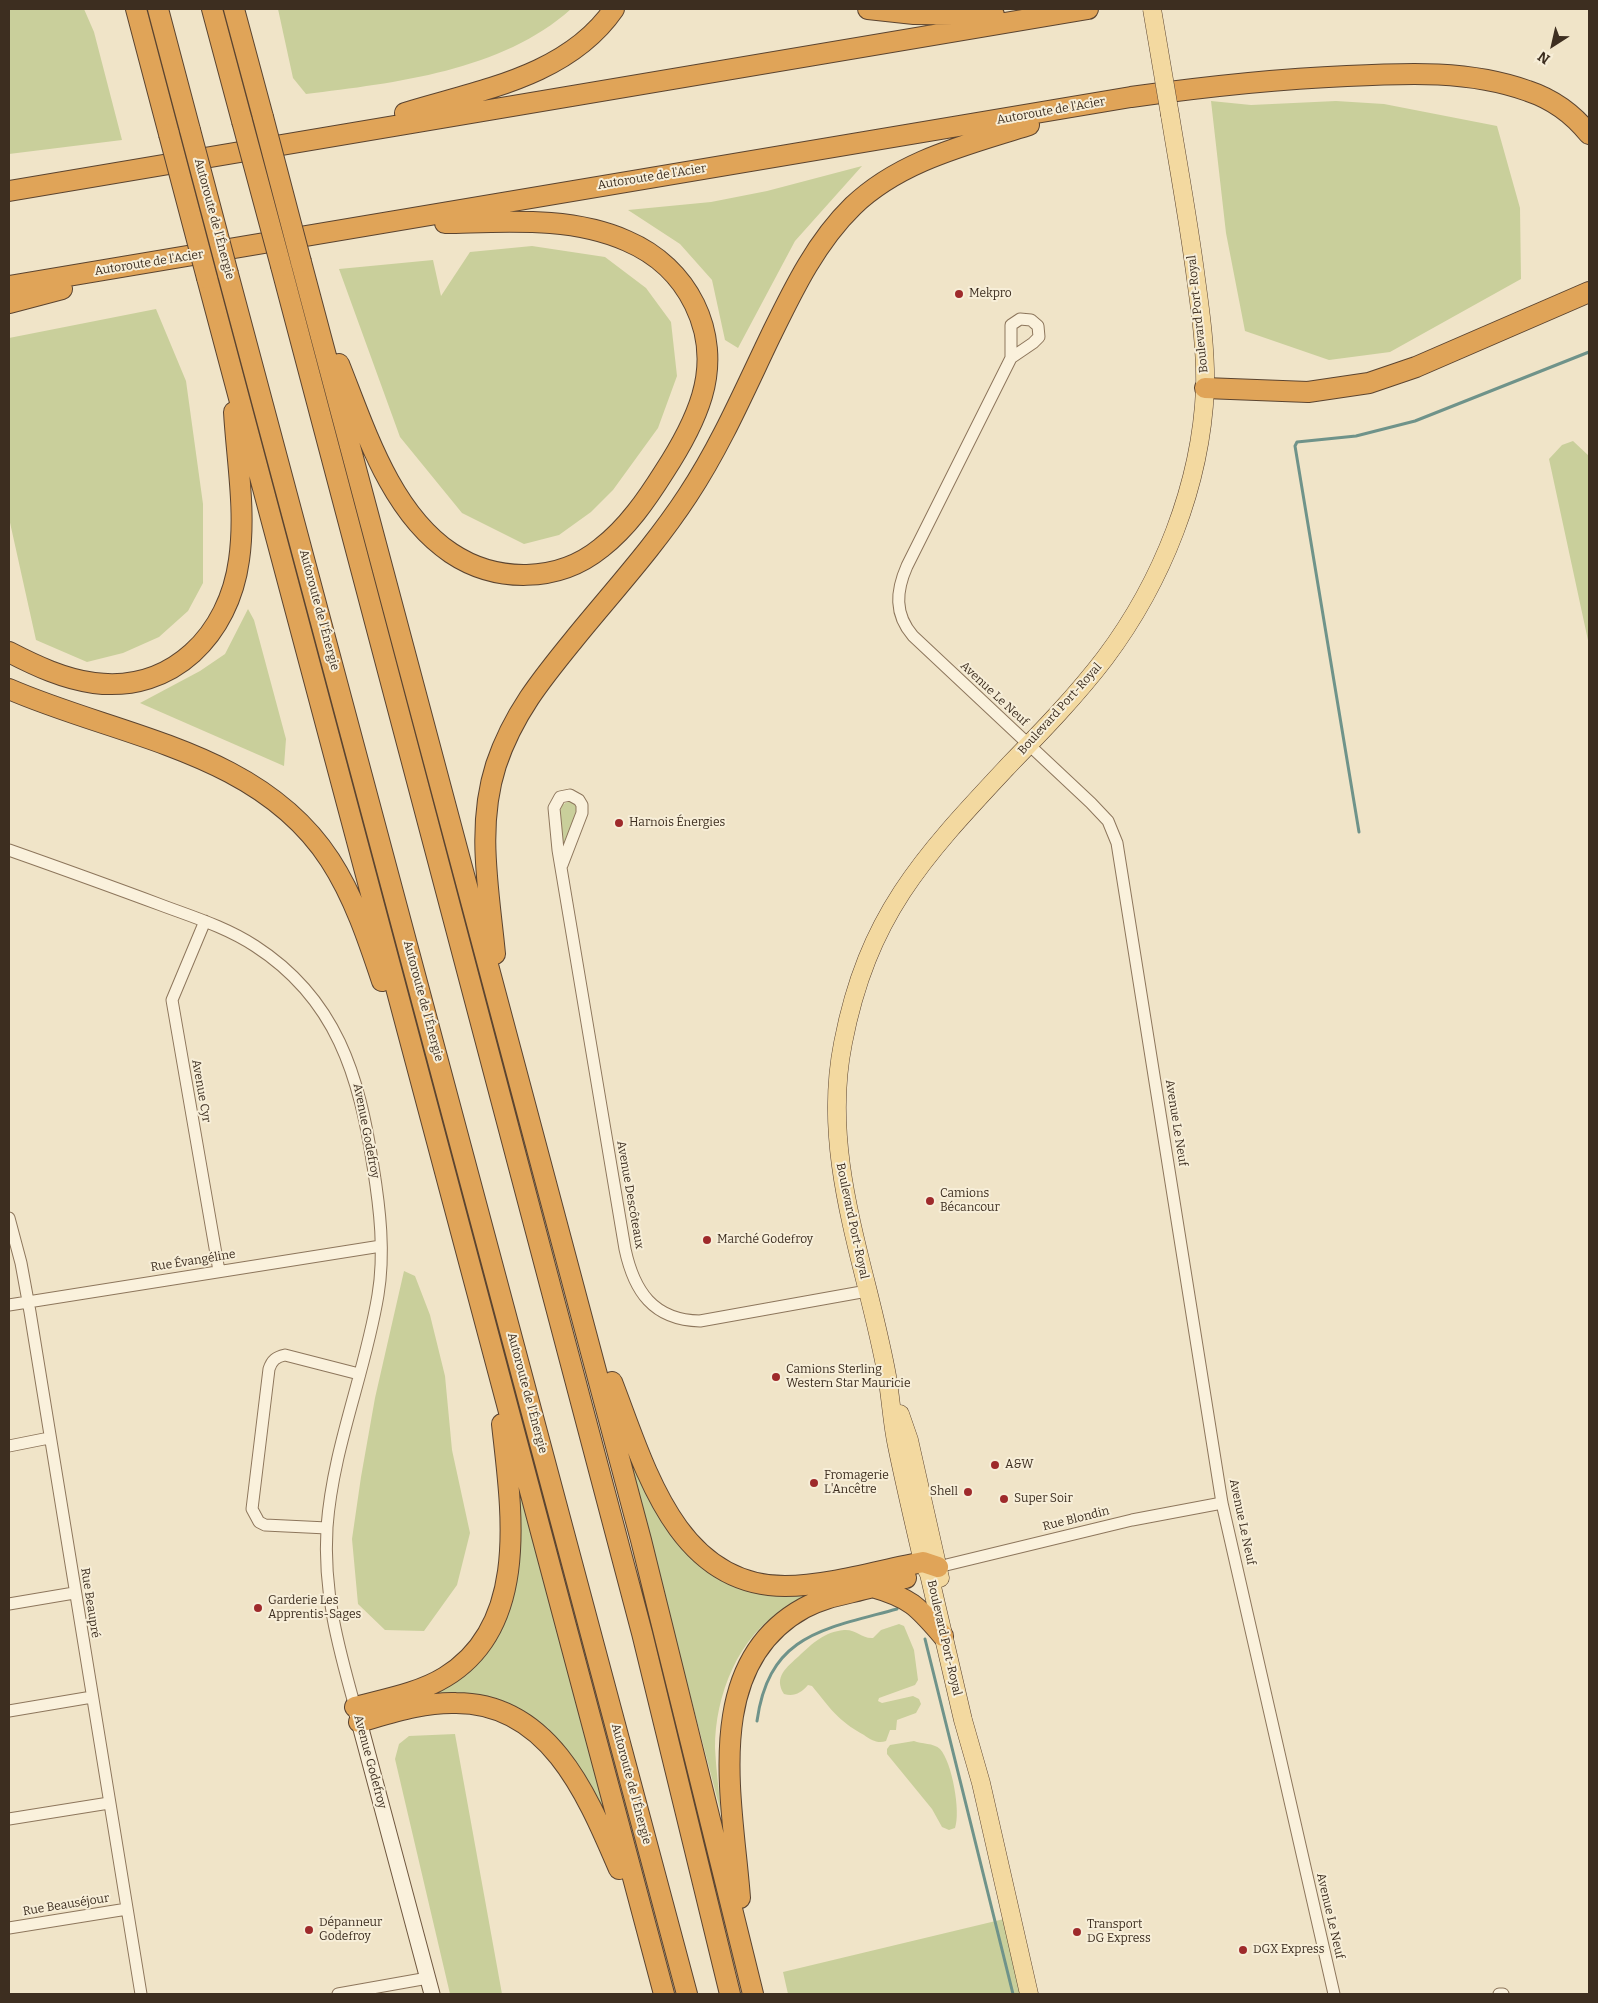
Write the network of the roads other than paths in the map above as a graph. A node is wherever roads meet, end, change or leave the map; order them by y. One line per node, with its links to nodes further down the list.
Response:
1 (122, 9): 14 (highway)
2 (136, 9): 14 (highway)
3 (158, 9): 70 (highway, Autoroute de l'Énergie, bridge)
4 (212, 9): 71 (highway, bridge)
5 (234, 9): 12 (highway)
6 (241, 9): 12 (highway)
7 (614, 9): 16 (highway)
8 (868, 9): 11 (highway)
9 (1088, 9): 11 (highway)
10 (1152, 9): 28 (main road, Boulevard Port-Royal, bridge)
11 (1048, 16): 16 (highway)
12 (247, 59): 22 (highway, bridge)
13 (1106, 101): 15 (highway, Autoroute de l'Acier); 20 (highway, Autoroute de l'Acier); 35 (highway)
14 (162, 109): 27 (highway, bridge)
15 (1589, 134)
16 (325, 138): 18 (highway)
17 (9, 178): 18 (highway)
18 (84, 178): 19 (highway)
19 (9, 191)
20 (378, 224): 21 (highway, Autoroute de l'Acier); 22 (highway)
21 (148, 264): 23 (highway, Autoroute de l'Acier); 25 (highway)
22 (307, 284): 35 (highway)
23 (9, 286)
24 (1589, 292): 28 (highway)
25 (9, 303)
26 (1011, 358): 31 (street, Avenue Le Neuf)
27 (232, 370): 29 (highway); 36 (highway)
28 (1205, 388): 31 (main road, Boulevard Port-Royal)
29 (9, 652)
30 (9, 689): 36 (highway)
31 (1029, 745): 41 (main road, Boulevard Port-Royal); 48 (street, Avenue Le Neuf)
32 (9, 850): 34 (street, Avenue Godefroy)
33 (562, 864): 33 (street, Avenue Descôteaux); 41 (street, Avenue Descôteaux)
34 (205, 921): 38 (street, Avenue Godefroy); 39 (street, Avenue Cyr)
35 (500, 1011): 40 (highway)
36 (429, 1113): 44 (highway)
37 (9, 1218): 42 (street, Rue Beaupré)
38 (381, 1246): 39 (street, Rue Évangéline); 45 (street, Avenue Godefroy)
39 (219, 1271): 42 (street, Rue Évangéline)
40 (572, 1280): 50 (highway); 64 (highway)
41 (867, 1291): 50 (main road, Boulevard Port-Royal)
42 (28, 1302): 43 (street, Rue Évangéline); 46 (street, Rue Beaupré)
43 (9, 1305)
44 (494, 1357): 57 (highway); 63 (highway)
45 (359, 1374): 49 (street, Avenue Godefroy); 49 (street)
46 (49, 1438): 47 (street); 52 (street, Rue Beaupré)
47 (9, 1446)
48 (1222, 1503): 50 (street, Rue Blondin); 74 (street, Avenue Le Neuf)
49 (327, 1528): 57 (street, Avenue Godefroy)
50 (930, 1567): 51 (highway); 54 (main road, Boulevard Port-Royal); 58 (main road, Boulevard Port-Royal)
51 (872, 1587): 54 (highway); 64 (highway)
52 (74, 1593): 53 (street); 55 (street, Rue Beaupré)
53 (9, 1604)
54 (943, 1636): 58 (main road, Boulevard Port-Royal)
55 (92, 1697): 56 (street); 59 (street, Rue Beaupré)
56 (9, 1711)
57 (357, 1715): 63 (highway); 65 (street, Avenue Godefroy)
58 (981, 1783): 73 (main road, Boulevard Port-Royal)
59 (109, 1803): 60 (street); 61 (street, Rue Beaupré)
60 (9, 1819)
61 (127, 1909): 62 (street, Rue Beauséjour); 66 (street, Rue Beaupré)
62 (9, 1928)
63 (650, 1941): 69 (highway)
64 (744, 1955): 72 (highway)
65 (428, 1978): 67 (street); 68 (street, Avenue Godefroy)
66 (141, 1994)
67 (338, 1994)
68 (432, 1994)
69 (664, 1994)
70 (687, 1994)
71 (730, 1994)
72 (753, 1994)
73 (1029, 1994)
74 (1334, 1994)
75 (1499, 1994): 76 (street)
76 (1503, 1994)

